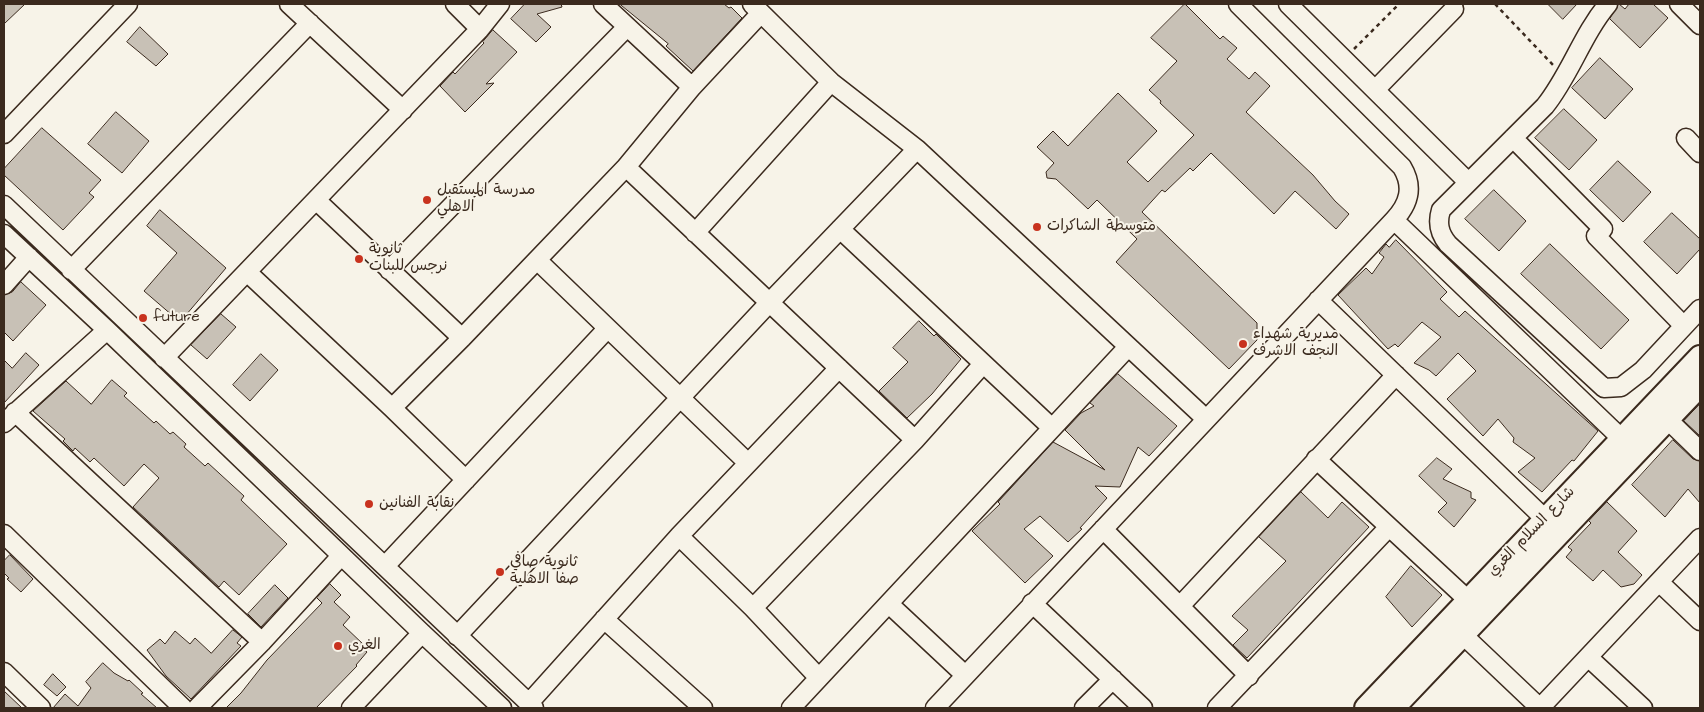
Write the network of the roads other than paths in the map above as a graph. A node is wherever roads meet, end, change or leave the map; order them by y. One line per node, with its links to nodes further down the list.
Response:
1 (128, 4): 20 (street)
2 (289, 4): 12 (street)
3 (455, 4): 15 (street)
4 (500, 4): 15 (street)
5 (603, 4): 14 (street)
6 (1238, 4): 29 (street)
7 (1288, 4): 18 (street)
8 (1608, 4): 21 (street)
9 (1679, 4): 13 (street)
10 (757, 8): 16 (street); 17 (street)
11 (1454, 9): 18 (street)
12 (310, 23): 19 (street); 35 (street)
13 (1700, 25)
14 (627, 27): 17 (street); 36 (street)
15 (480, 29): 19 (street)
16 (831, 82): 23 (street); 31 (street)
17 (692, 87): 25 (street)
18 (1375, 90): 26 (street)
19 (403, 110): 27 (street)
20 (4, 134)
21 (1513, 138): 26 (street); 42 (street)
22 (1686, 138): 24 (street)
23 (917, 149): 30 (street); 46 (street)
24 (1700, 153)
25 (626, 167): 31 (street); 34 (street)
26 (1468, 182): 42 (street)
27 (316, 200): 36 (street); 37 (street)
28 (4, 206): 35 (street)
29 (1394, 220): 39 (street); 60 (street)
30 (840, 229): 40 (street); 49 (street)
31 (695, 233): 40 (street)
32 (4, 234): 33 (street)
33 (29, 257): 38 (street); 44 (street)
34 (537, 260): 43 (street); 45 (street)
35 (71, 270): 48 (street)
36 (388, 270): 45 (street)
37 (247, 272): 48 (street); 54 (street)
38 (4, 285)
39 (1318, 300): 51 (street); 56 (street)
40 (769, 303): 50 (street); 53 (street)
41 (1700, 309): 42 (street)
42 (1684, 326)
43 (607, 329): 53 (street); 66 (street)
44 (107, 330): 55 (street); 62 (street)
45 (462, 338): 54 (street)
46 (1128, 347): 56 (street); 58 (street)
47 (1700, 357): 52 (main road, شارع السلام الغري)
48 (164, 358): 59 (street)
49 (984, 364): 58 (street); 61 (street)
50 (839, 368): 61 (street); 65 (street)
51 (1396, 375): 64 (street); 67 (street)
52 (1692, 384): 57 (main road, شارع السلام الغري); 60 (main road, شارع السلام الغري)
53 (679, 399): 65 (street); 85 (street)
54 (392, 408): 66 (street)
55 (9, 417): 86 (street)
56 (1206, 419): 69 (street)
57 (1668, 420): 63 (street); 84 (main road, شارع السلام الغري)
58 (1052, 428): 78 (street)
59 (241, 430): 62 (street); 74 (street)
60 (1622, 439): 67 (main road, شارع السلام الغري)
61 (914, 440): 80 (street)
62 (226, 445): 73 (street)
63 (1700, 451)
64 (1316, 459): 68 (street); 79 (street)
65 (748, 463): 71 (street)
66 (466, 480): 74 (street)
67 (1545, 519): 76 (main road, شارع السلام الغري)
68 (1389, 527): 76 (street); 90 (street)
69 (1103, 529): 77 (street); 79 (street)
70 (4, 534): 95 (street)
71 (679, 536): 80 (street); 81 (street)
72 (1700, 538): 75 (street)
73 (341, 556): 83 (street); 86 (street)
74 (386, 566): 85 (street)
75 (1659, 582): 82 (street); 87 (street)
76 (1468, 600): 105 (main road, شارع السلام الغري)
77 (1032, 603): 89 (street); 92 (street)
78 (889, 604): 89 (street); 91 (street)
79 (1180, 606): 90 (street)
80 (753, 608): 91 (street)
81 (604, 620): 93 (street); 99 (street)
82 (1700, 622)
83 (422, 633): 97 (street); 98 (street)
84 (1462, 634): 106 (main road, شارع السلام الغري); 107 (street)
85 (457, 636): 93 (street)
86 (262, 642): 96 (street)
87 (1588, 657): 107 (street); 108 (street)
88 (4, 672): 94 (street)
89 (965, 675): 101 (street)
90 (1249, 676): 104 (street)
91 (819, 678): 100 (street)
92 (1113, 679): 102 (street); 103 (street)
93 (531, 706)
94 (41, 708)
95 (183, 708)
96 (197, 708)
97 (351, 708)
98 (502, 708)
99 (703, 708)
100 (791, 708)
101 (935, 708)
102 (1084, 708)
103 (1143, 708)
104 (1218, 708)
105 (1366, 708)
106 (1393, 708)
107 (1540, 708)
108 (1642, 708)

